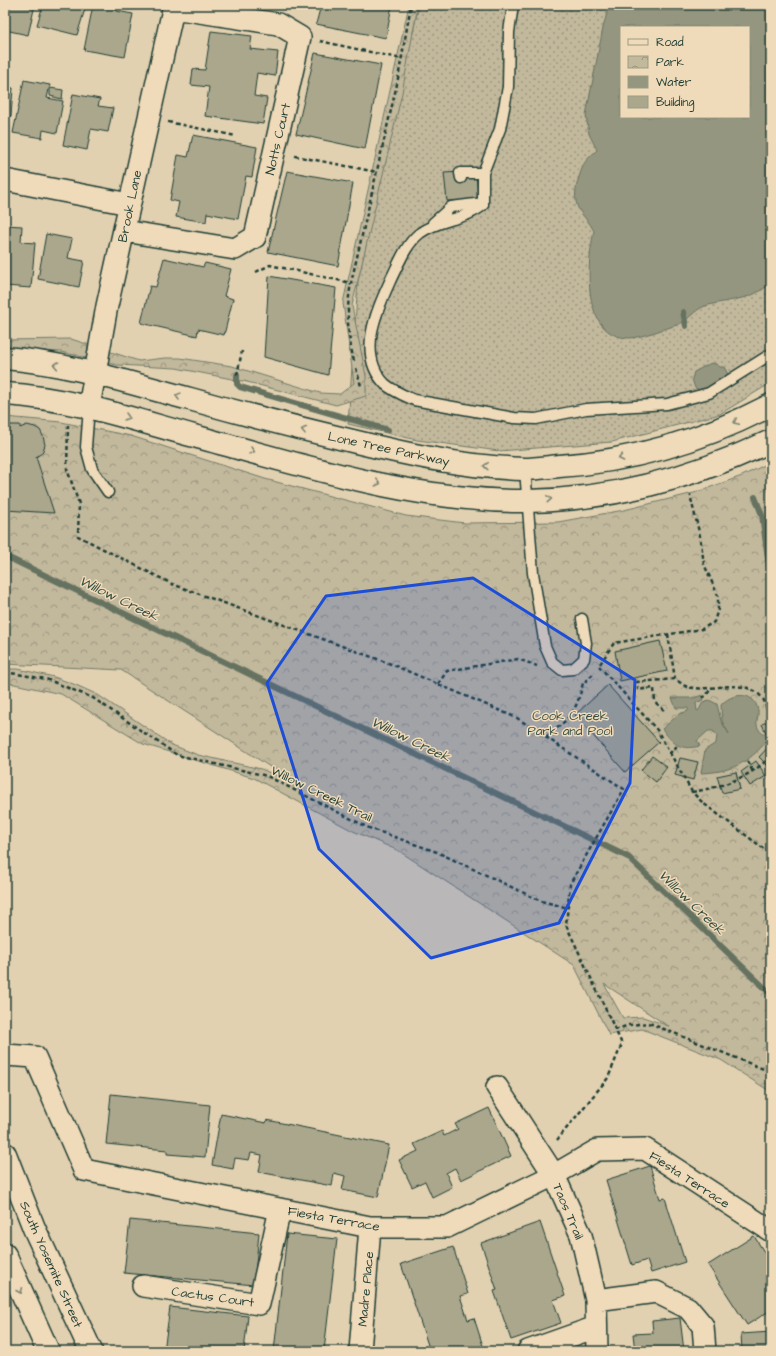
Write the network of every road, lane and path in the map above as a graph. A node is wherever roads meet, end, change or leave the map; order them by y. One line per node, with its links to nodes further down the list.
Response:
1 (411, 5): 5 (path)
2 (513, 5): 10 (lane)
3 (174, 6): 4 (street); 6 (street, Brook Lane)
4 (300, 37): 5 (path); 8 (street, Notts Court)
5 (402, 59): 9 (path)
6 (148, 118): 7 (path); 13 (street, Brook Lane)
7 (236, 136)
8 (275, 150): 9 (path); 14 (street, Notts Court)
9 (377, 172): 16 (path)
10 (482, 173): 11 (lane); 18 (lane)
11 (461, 178)
12 (5, 180): 13 (street)
13 (129, 204): 14 (street, Brook Lane)
14 (124, 231): 20 (street, Brook Lane)
15 (256, 272): 16 (path)
16 (351, 283): 22 (path)
17 (242, 350): 21 (path)
18 (771, 354)
19 (5, 358): 20 (street, Lone Tree Parkway, one-way to 19)
20 (94, 373): 25 (street, Brook Lane); 28 (street, Lone Tree Parkway, one-way to 20)
21 (237, 375)
22 (361, 386)
23 (5, 394): 25 (street)
24 (771, 405): 28 (street, Lone Tree Parkway, one-way to 28)
25 (89, 407): 30 (lane); 31 (street, one-way to 31)
26 (68, 422): 39 (path)
27 (771, 441): 31 (street, one-way to 27)
28 (525, 469): 31 (lane)
29 (688, 489): 33 (path)
30 (108, 492)
31 (527, 501): 32 (lane)
32 (582, 619)
33 (668, 634): 34 (path); 37 (path)
34 (599, 666): 38 (path); 47 (path)
35 (541, 670): 39 (path)
36 (5, 672): 53 (path, Willow Creek Trail)
37 (675, 679): 41 (path); 43 (path)
38 (583, 683): 40 (path); 45 (path)
39 (438, 684): 45 (path)
40 (577, 684)
41 (710, 688): 42 (path); 44 (path)
42 (702, 698)
43 (664, 710)
44 (771, 726)
45 (546, 737): 53 (path)
46 (678, 745): 47 (path)
47 (669, 754): 51 (path)
48 (771, 756): 50 (path)
49 (747, 761): 50 (path)
50 (752, 770): 51 (path)
51 (692, 792): 52 (path)
52 (771, 854)
53 (568, 908): 54 (path)
54 (615, 1030): 56 (path); 59 (path)
55 (5, 1055): 61 (street, Fiesta Terrace)
56 (771, 1072)
57 (497, 1087): 59 (street, Taos Trail)
58 (5, 1154): 69 (street, South Yosemite Street)
59 (542, 1158): 60 (street, Taos Trail)
60 (554, 1175): 62 (street, Fiesta Terrace); 63 (street, Fiesta Terrace); 66 (street, Taos Trail)
61 (280, 1209): 62 (street, Fiesta Terrace); 65 (street, Cactus Court)
62 (370, 1227): 70 (street, Madre Place)
63 (771, 1231)
64 (5, 1255): 68 (street, one-way to 68)
65 (143, 1286)
66 (596, 1300): 67 (street, Taos Trail); 73 (street)
67 (596, 1327): 71 (street); 72 (street, Taos Trail)
68 (48, 1351)
69 (91, 1351)
70 (360, 1351)
71 (528, 1351)
72 (597, 1351)
73 (705, 1351)

